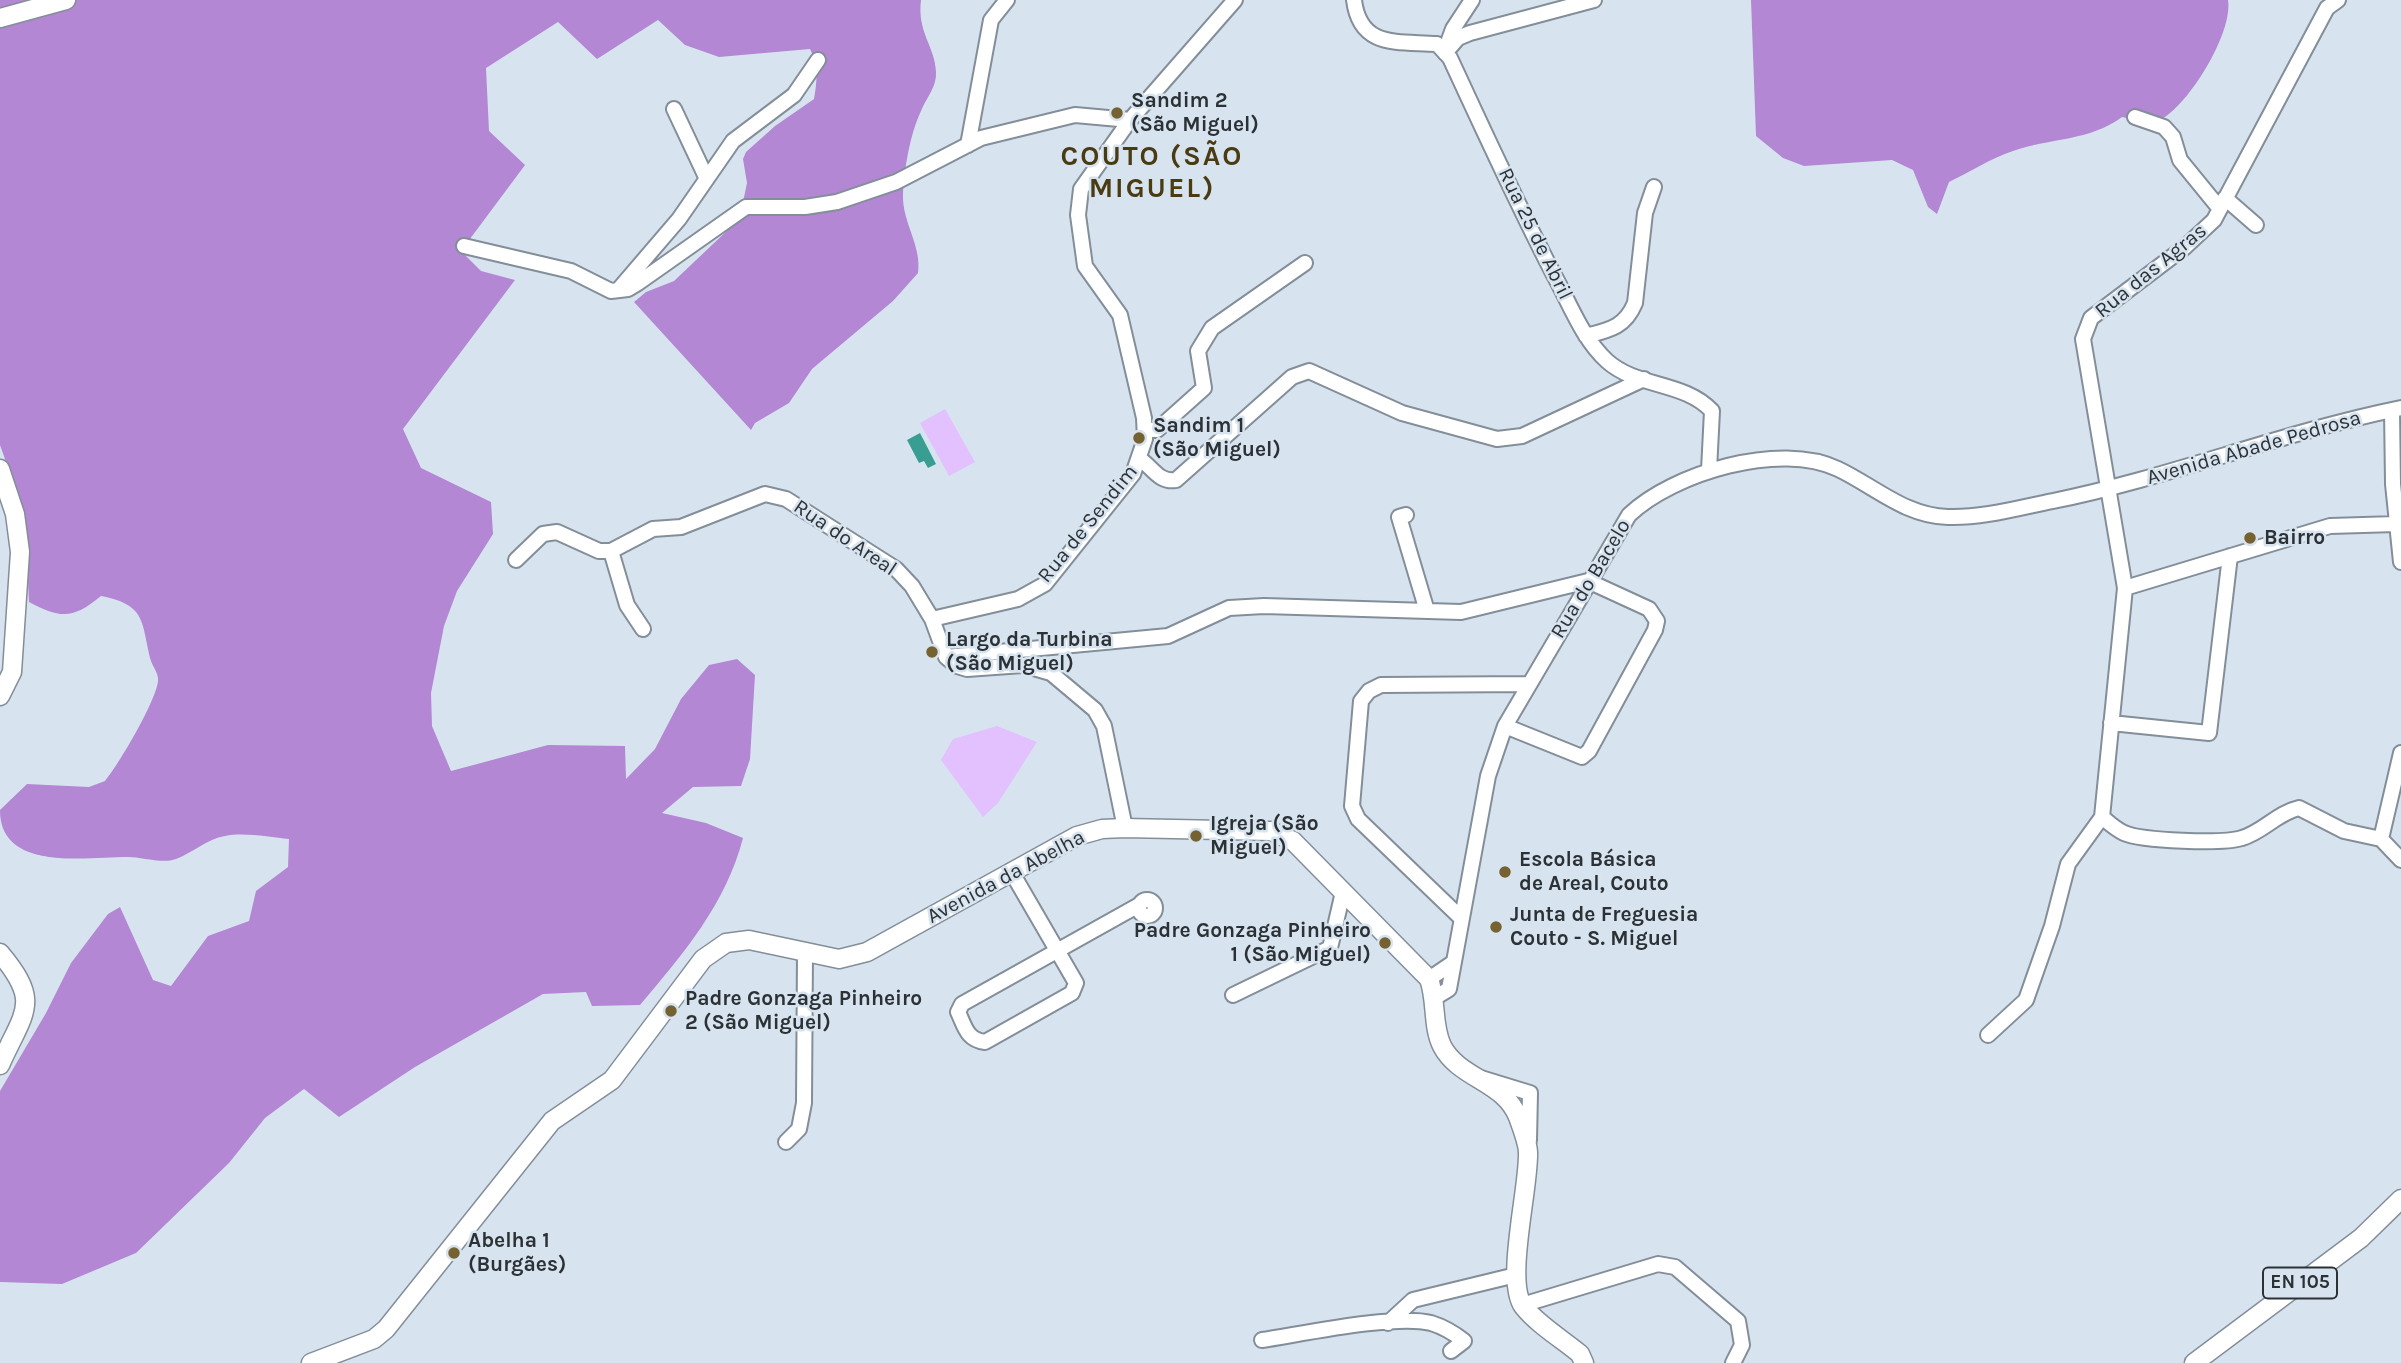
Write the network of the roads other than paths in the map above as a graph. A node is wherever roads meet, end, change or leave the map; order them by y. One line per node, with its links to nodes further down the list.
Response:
1 (66, 0): 8 (main road)
2 (1007, 0): 14 (street)
3 (1235, 0): 13 (street, Rua de Sendim)
4 (1354, 0): 9 (street)
5 (1472, 0): 9 (street)
6 (1594, 0): 9 (street)
7 (2339, 0): 17 (street, Rua das Agras)
8 (0, 18)
9 (1445, 53): 22 (street, Rua 25 de Abril)
10 (818, 60): 15 (street)
11 (674, 109): 15 (street)
12 (2135, 117): 17 (street)
13 (1130, 120): 14 (street); 25 (street, Rua de Sendim)
14 (968, 145): 21 (street)
15 (706, 177): 21 (street)
16 (1654, 187): 22 (street)
17 (2222, 203): 18 (street); 29 (street, Rua das Agras)
18 (2256, 225)
19 (464, 246): 21 (street)
20 (1305, 263): 25 (street)
21 (618, 290)
22 (1586, 336): 23 (street, Rua 25 de Abril)
23 (1644, 379): 26 (street); 28 (street, Rua 25 de Abril)
24 (2397, 409): 29 (street, Avenida Abade Pedrosa); 31 (street)
25 (1145, 430): 26 (street, Rua de Sendim)
26 (1140, 459): 39 (street, Rua de Sendim)
27 (0, 469): 43 (main road)
28 (1709, 470): 29 (street, Rua do Bacelo); 36 (street, Rua do Bacelo)
29 (2108, 490): 37 (street, Rua das Agras)
30 (1406, 515): 38 (street)
31 (2396, 524): 33 (street); 35 (street)
32 (611, 551): 34 (street); 39 (street, Rua do Areal); 40 (street)
33 (2230, 556): 37 (street); 44 (street)
34 (516, 559)
35 (2401, 562)
36 (1588, 581): 38 (street); 42 (street, Rua do Bacelo); 45 (street)
37 (2125, 588): 44 (street, Rua das Agras)
38 (1427, 611): 41 (street)
39 (932, 619): 41 (street, Rua do Areal)
40 (643, 629)
41 (946, 657): 48 (street)
42 (1529, 684): 45 (street, Rua do Bacelo); 54 (street)
43 (0, 696)
44 (2112, 723): 47 (street, Rua das Agras)
45 (1505, 726): 54 (street, Rua do Bacelo)
46 (2401, 754): 49 (street)
47 (2102, 817): 49 (street); 62 (street)
48 (1125, 828): 51 (main road, Avenida da Abelha); 52 (main road, Avenida da Abelha)
49 (2391, 843): 50 (street)
50 (2401, 860)
51 (1011, 872): 55 (street); 56 (main road, Avenida da Abelha)
52 (1343, 892): 59 (main road, Avenida da Abelha); 60 (street)
53 (1139, 905): 55 (street)
54 (1461, 918): 58 (street, Rua do Bacelo)
55 (1057, 949): 55 (street)
56 (805, 952): 64 (street); 71 (main road, Avenida da Abelha)
57 (0, 953): 63 (main road)
58 (1454, 962): 59 (street); 61 (street, Rua do Bacelo)
59 (1429, 979): 61 (main road, Avenida da Abelha)
60 (1233, 995)
61 (1436, 997): 66 (main road, Avenida da Abelha)
62 (1988, 1035)
63 (0, 1065)
64 (786, 1142)
65 (2401, 1199): 74 (main road, EN 105)
66 (1516, 1275): 67 (main road, Avenida da Abelha); 68 (street)
67 (1522, 1305): 72 (main road); 73 (street)
68 (1388, 1323): 69 (street); 70 (street)
69 (1262, 1340)
70 (1451, 1351)
71 (311, 1363)
72 (1584, 1363)
73 (1733, 1363)
74 (2194, 1363)

